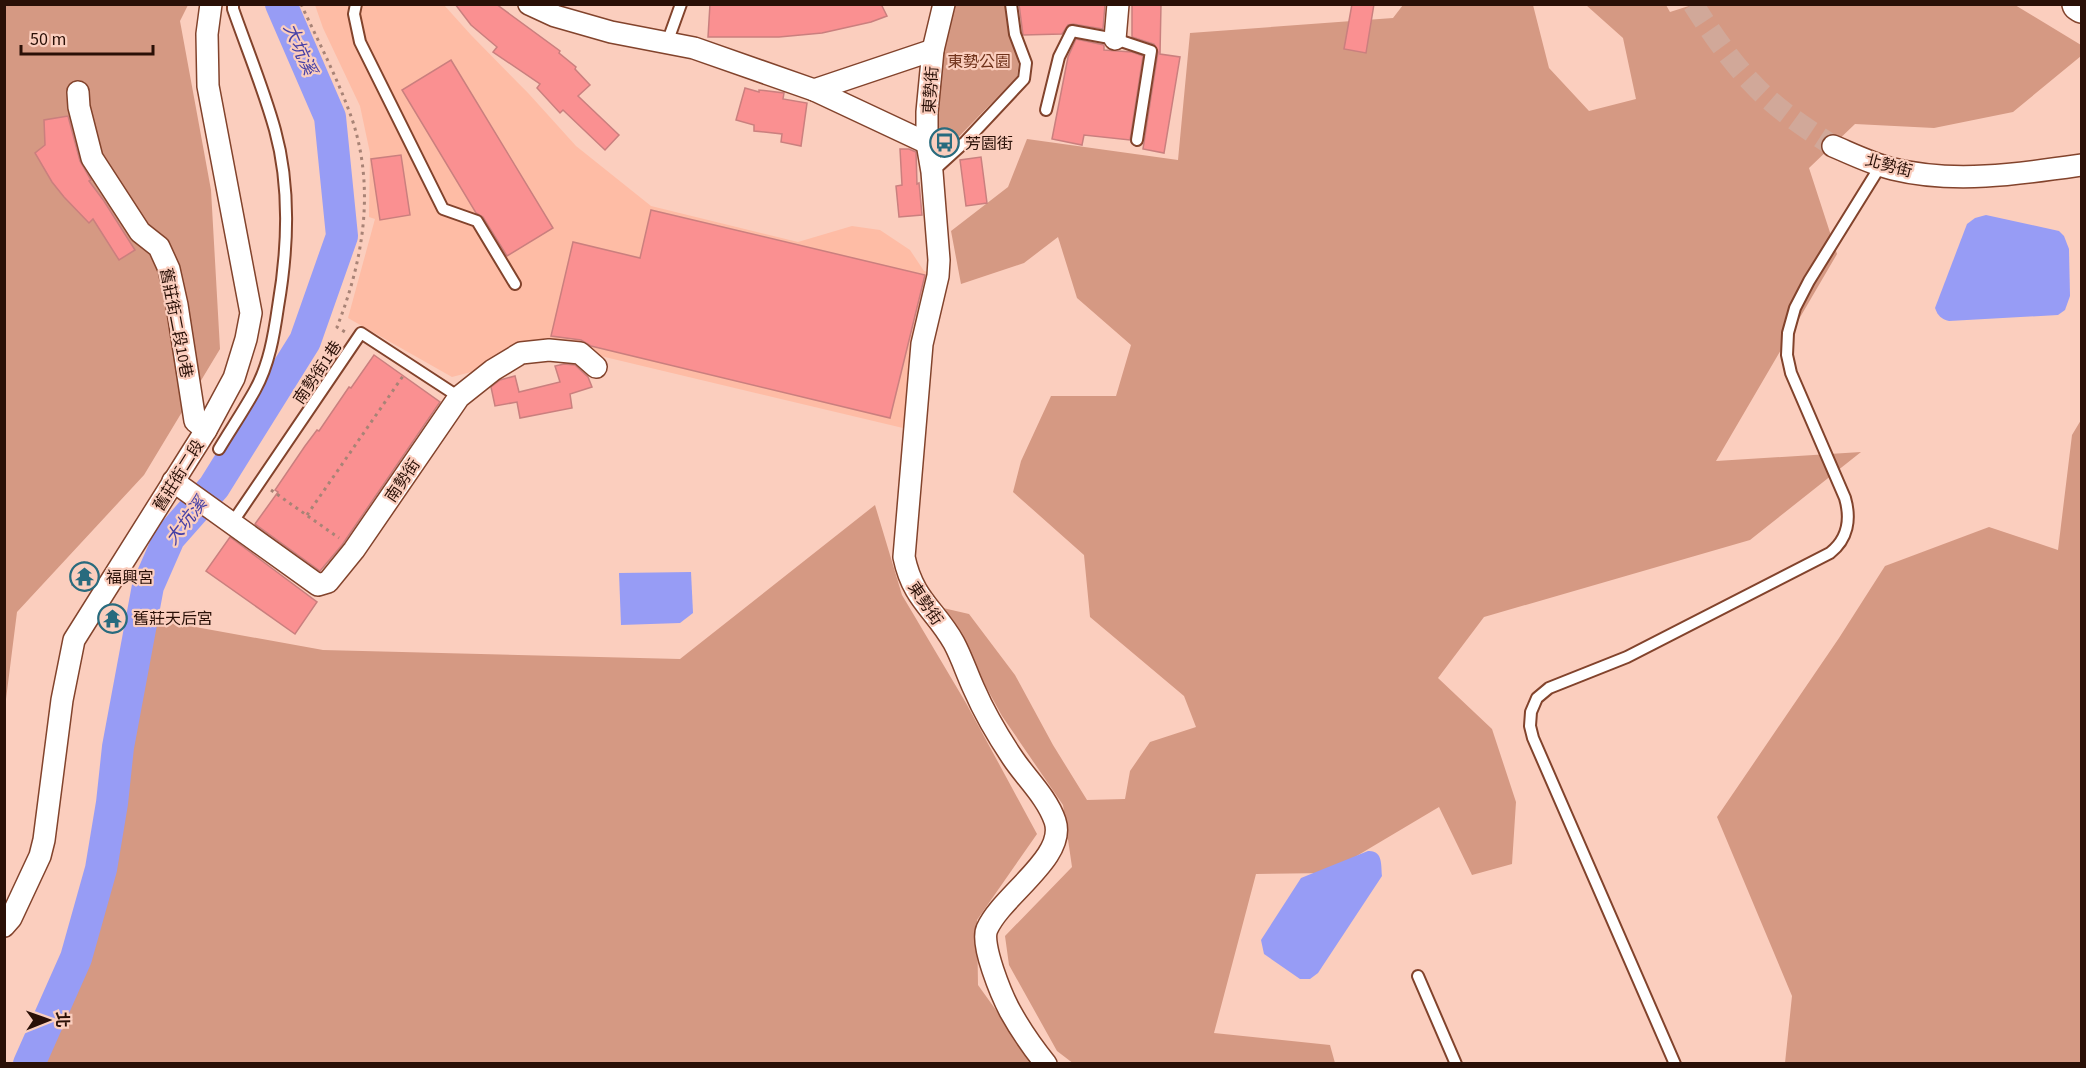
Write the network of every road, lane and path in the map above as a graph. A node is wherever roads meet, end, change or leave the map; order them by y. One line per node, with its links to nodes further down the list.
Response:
1 (211, 4): 27 (street, 舊莊街二段)
2 (233, 4): 28 (lane)
3 (301, 4): 23 (path)
4 (356, 4): 22 (lane)
5 (529, 4): 11 (street)
6 (681, 4): 11 (lane)
7 (944, 4): 12 (street, 東勢街)
8 (1011, 4): 21 (lane)
9 (1118, 4): 10 (street)
10 (1115, 39): 15 (lane); 16 (lane)
11 (667, 43): 13 (street)
12 (933, 50): 13 (street); 17 (street, 東勢街)
13 (814, 90): 17 (street)
14 (78, 92): 27 (street, 舊莊街二段10巷)
15 (1046, 111)
16 (1137, 140)
17 (927, 142): 21 (street, 東勢街)
18 (1833, 146): 19 (street, 北勢街)
19 (1881, 165): 20 (street, 北勢街); 38 (lane)
20 (2082, 165)
21 (932, 172): 36 (street, 東勢街)
22 (515, 284)
23 (357, 340): 24 (lane, 南勢街1巷); 29 (lane, 南勢街1巷)
24 (411, 366): 26 (lane, 南勢街1巷); 31 (path)
25 (596, 367): 26 (street, 南勢街)
26 (459, 397): 33 (street, 南勢街)
27 (206, 430): 30 (street, 舊莊街二段)
28 (219, 448)
29 (260, 482): 31 (path); 32 (lane, 南勢街1巷)
30 (180, 486): 32 (street); 34 (street, 舊莊街二段)
31 (307, 515): 33 (path)
32 (226, 519): 33 (street, 南勢街)
33 (354, 549)
34 (7, 922)
35 (1419, 976): 37 (lane)
36 (1046, 1064)
37 (1456, 1064)
38 (1675, 1064)

